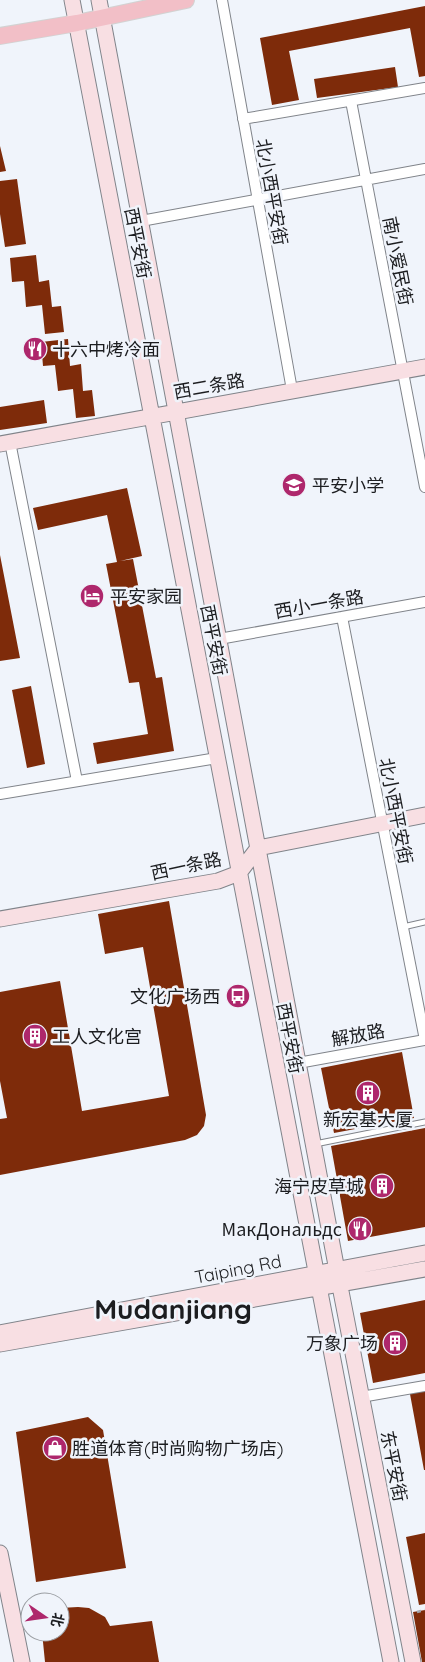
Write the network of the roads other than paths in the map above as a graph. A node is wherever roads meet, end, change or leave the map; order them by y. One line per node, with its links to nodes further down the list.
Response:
1 (72, 0): 6 (main road, 西平安街)
2 (100, 0): 5 (main road, 西平安街)
3 (186, 0): 5 (main road)
4 (222, 0): 10 (street, 北小西平安街)
5 (103, 18): 6 (main road); 14 (main road, 西平安街)
6 (77, 23): 7 (main road); 19 (main road, 西平安街)
7 (0, 36)
8 (425, 88): 9 (street)
9 (351, 101): 10 (street); 12 (street, 南小爱民街)
10 (243, 119): 13 (street, 北小西平安街)
11 (425, 169): 12 (street)
12 (366, 180): 13 (street); 16 (street, 南小爱民街)
13 (257, 200): 14 (street); 17 (street, 北小西平安街)
14 (141, 221): 18 (main road, 西平安街)
15 (425, 367): 16 (main road, 西二条路)
16 (403, 371): 17 (main road, 西二条路); 21 (street, 南小爱民街)
17 (292, 390): 18 (main road, 西二条路)
18 (177, 411): 19 (main road, 西二条路); 24 (main road, 西平安街)
19 (152, 416): 20 (main road, 西二条路); 25 (main road, 西平安街)
20 (5, 443): 26 (street)
21 (425, 487)
22 (425, 602): 23 (street, 西小一条路)
23 (342, 617): 24 (street, 西小一条路); 29 (street, 北小西平安街)
24 (219, 639): 30 (main road, 西平安街)
25 (217, 758): 26 (street); 31 (main road, 西平安街)
26 (77, 781): 27 (street)
27 (0, 794)
28 (425, 815): 29 (main road)
29 (382, 823): 30 (main road); 34 (street, 北小西平安街)
30 (258, 848): 31 (main road, 西一条路); 36 (main road, 西平安街)
31 (239, 874): 32 (main road, 西一条路); 42 (main road, 西平安街)
32 (0, 919)
33 (425, 922): 34 (lane)
34 (403, 926): 35 (street, 北小西平安街)
35 (425, 1040): 36 (street, 解放路)
36 (298, 1063): 38 (main road, 西平安街)
37 (425, 1122): 38 (lane)
38 (313, 1144): 41 (main road, 西平安街)
39 (425, 1253): 41 (main road, Taiping Rd)
40 (425, 1269): 41 (main road, Taiping Rd)
41 (338, 1277): 42 (main road, Taiping Rd); 46 (main road, 东平安街)
42 (317, 1281): 43 (main road, Taiping Rd); 44 (main road, Taiping Rd); 50 (main road)
43 (0, 1333)
44 (0, 1344)
45 (425, 1386): 46 (street)
46 (362, 1397): 51 (main road, 东平安街)
47 (0, 1553): 48 (main road)
48 (5, 1601): 49 (main road)
49 (22, 1662)
50 (391, 1662)
51 (413, 1662)

